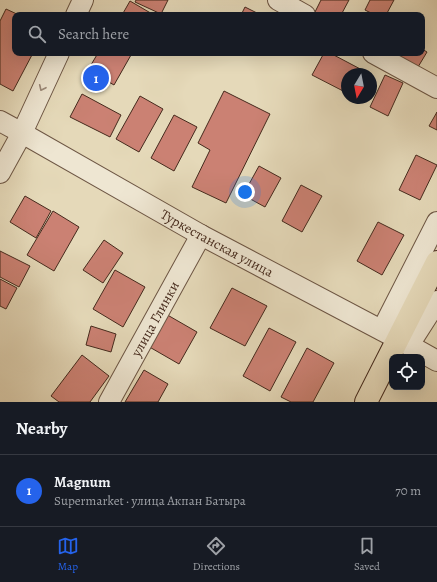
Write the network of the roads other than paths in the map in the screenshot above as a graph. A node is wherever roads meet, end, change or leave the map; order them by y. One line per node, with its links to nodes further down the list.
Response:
1 (83, 0): 3 (street)
2 (278, 0): 4 (street)
3 (77, 12)
4 (300, 12)
5 (58, 56): 9 (street, one-way to 9)
6 (378, 56): 7 (street)
7 (437, 88)
8 (0, 122): 9 (street, Туркестанская улица)
9 (22, 133): 10 (street); 12 (street, Туркестанская улица)
10 (0, 173)
11 (437, 222): 15 (street)
12 (201, 235): 15 (street, Туркестанская улица); 17 (street, улица Глинки)
13 (437, 262): 15 (main road)
14 (437, 301): 15 (street)
15 (396, 338): 16 (street, Туркестанская улица); 18 (main road)
16 (437, 361)
17 (109, 402)
18 (366, 402)

